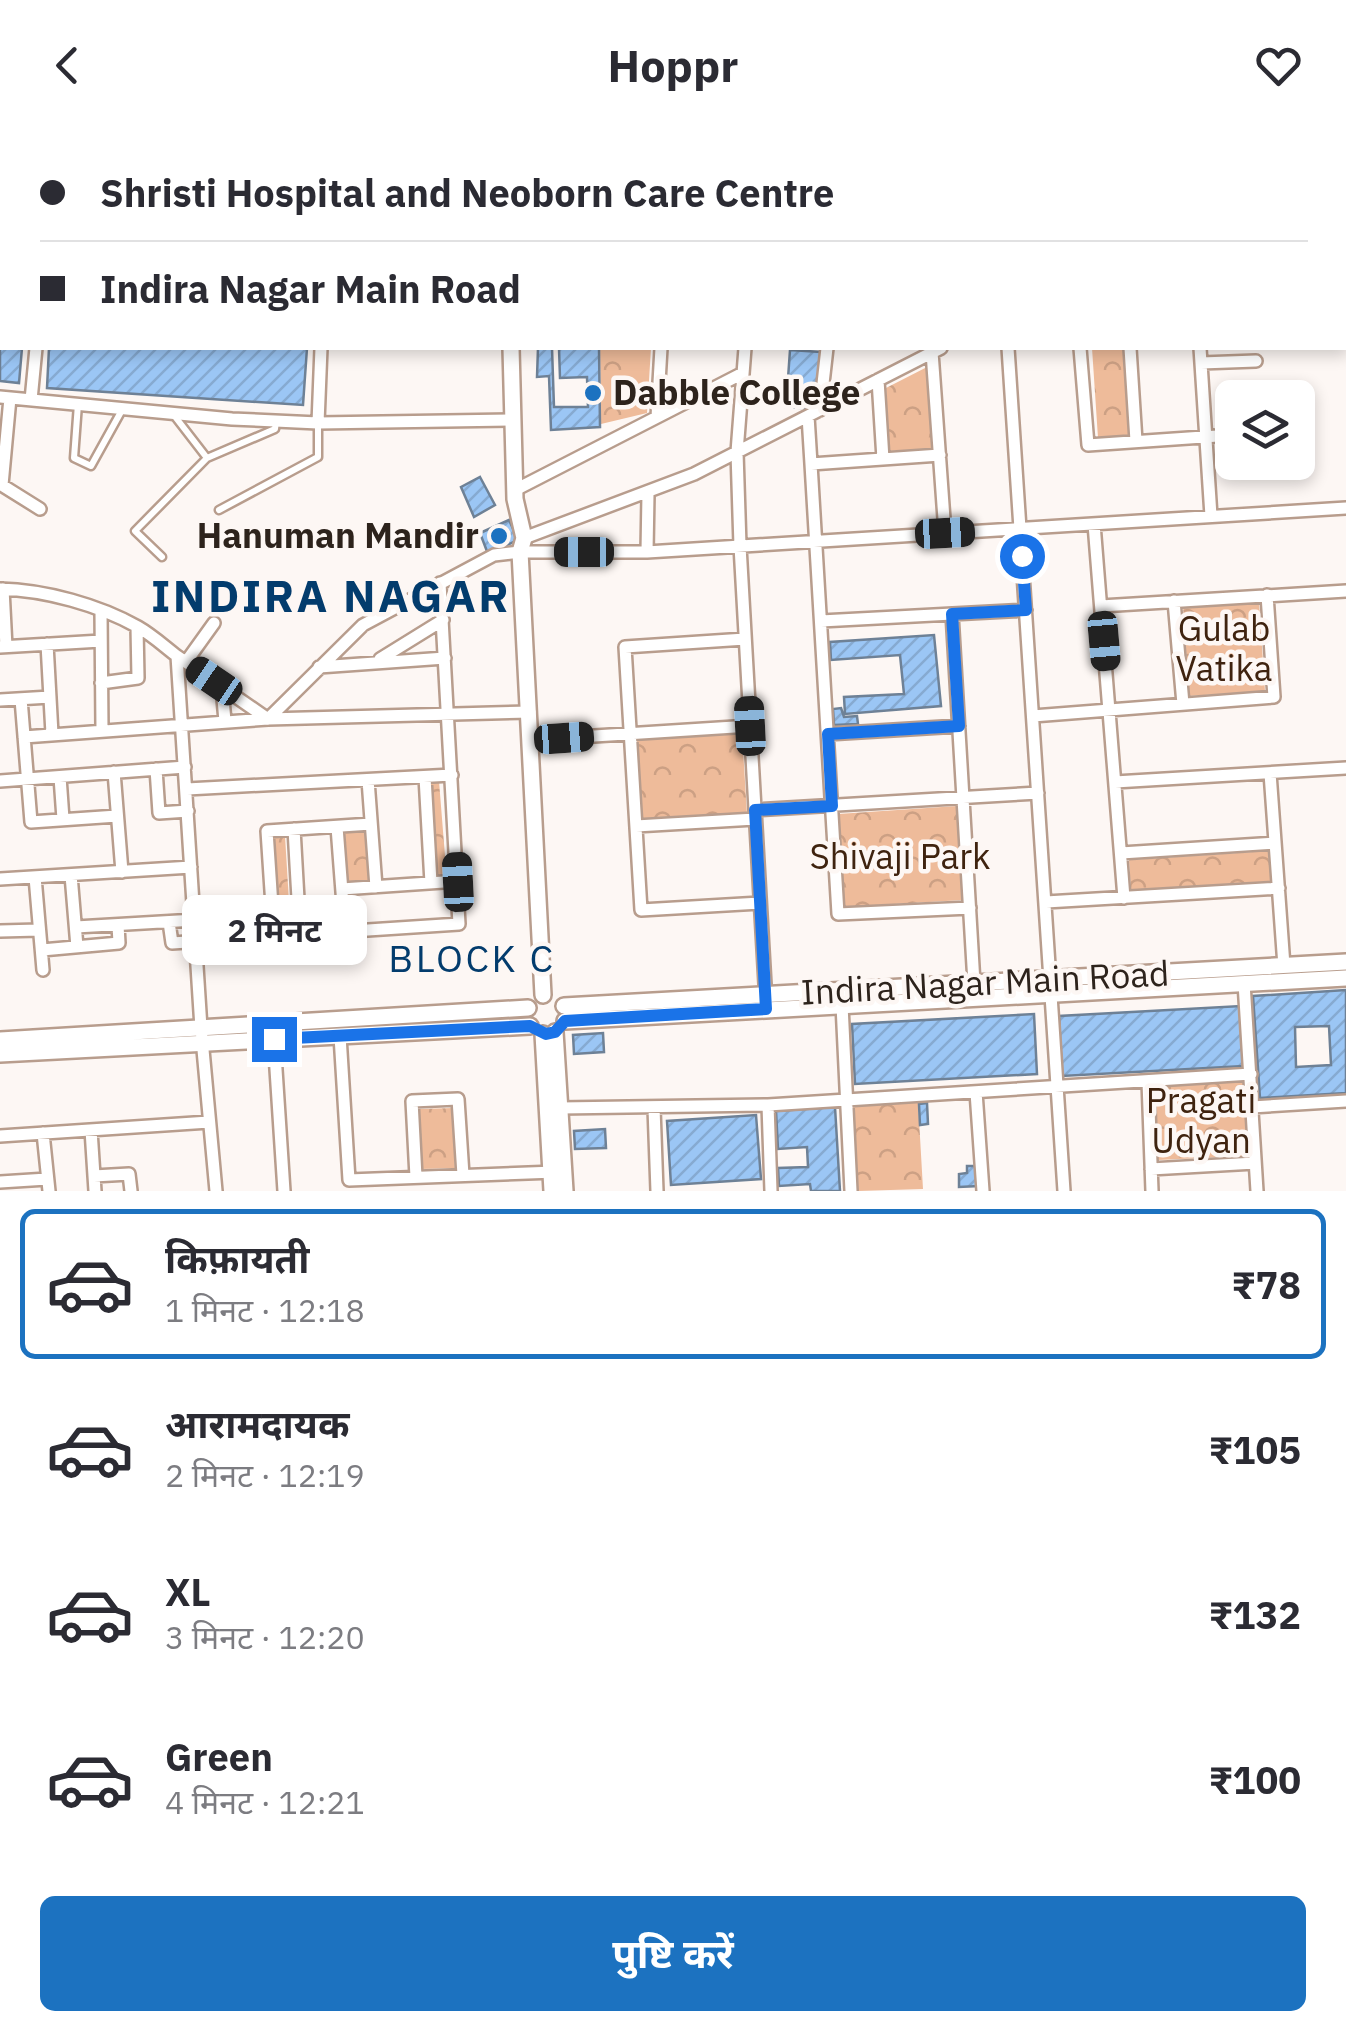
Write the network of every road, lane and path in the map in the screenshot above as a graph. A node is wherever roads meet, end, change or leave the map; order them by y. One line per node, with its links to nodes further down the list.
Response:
1 (36, 350): 17 (street)
2 (322, 350): 25 (street)
3 (510, 350): 23 (street)
4 (661, 350): 22 (street)
5 (745, 350): 14 (street)
6 (826, 350): 21 (street)
7 (936, 350): 15 (street); 30 (street)
8 (1008, 350): 42 (street)
9 (1080, 350): 28 (street)
10 (1130, 350): 28 (street)
11 (1200, 350): 13 (street)
12 (1256, 361): 13 (street)
13 (1201, 363): 26 (street)
14 (743, 373): 22 (street); 29 (street)
15 (878, 380): 21 (street); 32 (street)
16 (5, 398): 17 (street); 34 (street)
17 (31, 400): 18 (street)
18 (78, 404): 19 (street); 19 (lane)
19 (123, 409): 20 (street)
20 (173, 413): 24 (street); 31 (lane)
21 (814, 413): 29 (street); 33 (street)
22 (657, 417): 35 (street)
23 (512, 420): 25 (street); 35 (street)
24 (276, 421): 25 (street); 31 (lane)
25 (318, 423): 39 (lane)
26 (1206, 436): 27 (street); 28 (street); 40 (street)
27 (1215, 436)
28 (1136, 442)
29 (737, 452): 36 (street); 46 (street)
30 (940, 455): 32 (street); 43 (street)
31 (208, 458): 48 (lane)
32 (883, 459): 33 (street)
33 (812, 464): 44 (street)
34 (1, 484): 38 (street)
35 (514, 490): 45 (street)
36 (648, 494): 45 (street); 47 (street)
37 (1346, 508): 40 (street)
38 (40, 509)
39 (219, 510)
40 (1212, 516): 41 (street)
41 (1094, 524): 42 (street); 54 (street)
42 (1020, 528): 43 (street); 55 (street)
43 (945, 533): 44 (street)
44 (816, 542): 46 (street); 59 (street)
45 (522, 545): 47 (street); 49 (street); 77 (street)
46 (740, 546): 47 (street); 62 (street)
47 (647, 552)
48 (162, 557)
49 (440, 583): 58 (street); 69 (street)
50 (2, 589): 56 (street); 65 (street)
51 (1346, 591): 52 (street)
52 (1266, 595): 53 (street); 75 (street)
53 (1174, 601): 54 (street); 75 (street)
54 (1101, 606): 76 (street)
55 (1026, 610): 57 (street); 79 (street)
56 (101, 612): 61 (street); 63 (street)
57 (952, 614): 59 (street); 84 (street)
58 (442, 620): 66 (street); 68 (street)
59 (821, 621): 88 (street)
60 (214, 624): 67 (street)
61 (137, 627): 67 (street); 70 (street)
62 (745, 639): 83 (street); 86 (street)
63 (101, 641): 64 (street); 70 (street)
64 (48, 644): 65 (street); 71 (street)
65 (3, 647)
66 (445, 658): 68 (street); 78 (street)
67 (182, 659): 80 (street); 82 (street)
68 (376, 661): 69 (street)
69 (318, 667): 80 (street)
70 (101, 683): 85 (street)
71 (50, 697): 72 (street); 87 (street)
72 (20, 699): 74 (street); 89 (street)
73 (223, 699): 81 (street)
74 (0, 700)
75 (1182, 704): 76 (street)
76 (1109, 710): 79 (street); 102 (street)
77 (530, 712): 78 (street); 90 (street)
78 (448, 715): 80 (street); 96 (street)
79 (1033, 716): 104 (street)
80 (268, 719): 81 (street)
81 (224, 721): 82 (street)
82 (182, 724): 85 (street); 91 (street)
83 (750, 726): 86 (street); 108 (street)
84 (959, 726): 88 (street); 105 (street)
85 (102, 730): 87 (street)
86 (630, 733): 90 (street); 112 (street)
87 (52, 734): 89 (street)
88 (828, 734): 106 (street)
89 (24, 737): 99 (street)
90 (532, 740): 150 (street)
91 (185, 767): 93 (street); 103 (street)
92 (1346, 768): 95 (street)
93 (156, 769): 94 (street); 107 (street)
94 (114, 772): 98 (street); 109 (street)
95 (1270, 773): 102 (street); 115 (street)
96 (452, 775): 97 (street); 122 (street)
97 (425, 776): 100 (street); 123 (street)
98 (60, 777): 99 (street); 110 (street)
99 (28, 779): 101 (street); 110 (street)
100 (368, 780): 103 (street); 111 (street)
101 (0, 781)
102 (1115, 782): 116 (street)
103 (187, 789): 107 (street)
104 (1038, 794): 105 (street); 128 (street)
105 (963, 798): 106 (street); 130 (street)
106 (832, 806): 108 (street); 130 (street)
107 (188, 812): 117 (street)
108 (755, 815): 112 (street); 129 (street)
109 (118, 816): 110 (street); 118 (street)
110 (63, 819)
111 (371, 824): 113 (street); 124 (street)
112 (636, 826): 129 (street)
113 (337, 827): 114 (street); 126 (street)
114 (294, 828): 138 (street); 139 (street)
115 (1275, 843): 116 (street); 125 (street)
116 (1120, 854): 127 (street)
117 (191, 867): 118 (street); 131 (street)
118 (122, 872): 119 (street)
119 (71, 875): 120 (street); 134 (street)
120 (34, 877): 121 (street); 135 (street)
121 (0, 880)
122 (458, 882): 123 (street); 137 (street)
123 (432, 883): 124 (street)
124 (376, 887): 126 (street)
125 (1278, 888): 127 (street); 144 (street)
126 (342, 889): 137 (street)
127 (1124, 898): 128 (street)
128 (1046, 902): 149 (street)
129 (760, 903): 151 (street)
130 (970, 908): 147 (street)
131 (195, 920): 132 (street); 140 (street)
132 (169, 922): 133 (street); 140 (street)
133 (118, 925): 134 (street); 141 (street)
134 (76, 927): 141 (street)
135 (40, 930): 136 (street); 142 (street)
136 (0, 932)
137 (345, 932): 138 (street)
138 (300, 934): 139 (street)
139 (274, 936): 140 (street)
140 (196, 941): 155 (street)
141 (77, 947): 142 (street)
142 (42, 950): 145 (street)
143 (1346, 962): 144 (street, Indira Nagar Main Road)
144 (1284, 966): 149 (street, Indira Nagar Main Road)
145 (44, 970)
146 (1346, 978): 148 (street, Indira Nagar Main Road)
147 (974, 983): 149 (street, Indira Nagar Main Road); 151 (street, Indira Nagar Main Road)
148 (1244, 984): 149 (street, Indira Nagar Main Road); 160 (street)
149 (1051, 986): 152 (street, Indira Nagar Main Road); 162 (street)
150 (543, 995): 153 (street); 154 (street)
151 (766, 1002): 152 (street, Indira Nagar Main Road); 154 (street, Indira Nagar Main Road)
152 (842, 1005): 164 (street)
153 (528, 1008): 154 (street); 155 (street, Indira Nagar Main Road)
154 (552, 1024): 156 (street, Indira Nagar Main Road); 168 (street); 176 (street)
155 (202, 1036): 157 (street, Indira Nagar Main Road); 158 (street, Indira Nagar Main Road); 159 (street, Indira Nagar Main Road); 170 (street)
156 (340, 1036): 157 (street, Indira Nagar Main Road); 179 (street)
157 (274, 1039): 185 (street)
158 (0, 1040)
159 (0, 1054)
160 (1251, 1074): 161 (street); 167 (street)
161 (1148, 1081): 162 (street); 175 (street)
162 (1057, 1087): 163 (street); 192 (street)
163 (976, 1092): 164 (street); 191 (street)
164 (847, 1100): 166 (street); 190 (street)
165 (1346, 1101): 167 (street)
166 (768, 1105): 169 (street); 189 (street)
167 (1252, 1107): 174 (street)
168 (560, 1108): 169 (street); 176 (street)
169 (654, 1108): 188 (street)
170 (210, 1122): 171 (street); 184 (street)
171 (91, 1130): 172 (street); 177 (street)
172 (43, 1133): 173 (street); 181 (street)
173 (0, 1136)
174 (1255, 1163): 175 (street); 194 (street)
175 (1151, 1168): 193 (street)
176 (557, 1172): 178 (street); 186 (street); 187 (street)
177 (94, 1176): 182 (street); 183 (street)
178 (463, 1176): 179 (street); 179 (street)
179 (416, 1177)
180 (5, 1185): 181 (street)
181 (48, 1185)
182 (95, 1191)
183 (130, 1191)
184 (216, 1191)
185 (284, 1191)
186 (552, 1191)
187 (565, 1191)
188 (657, 1191)
189 (771, 1191)
190 (851, 1191)
191 (983, 1191)
192 (1064, 1191)
193 (1152, 1191)
194 (1257, 1191)

